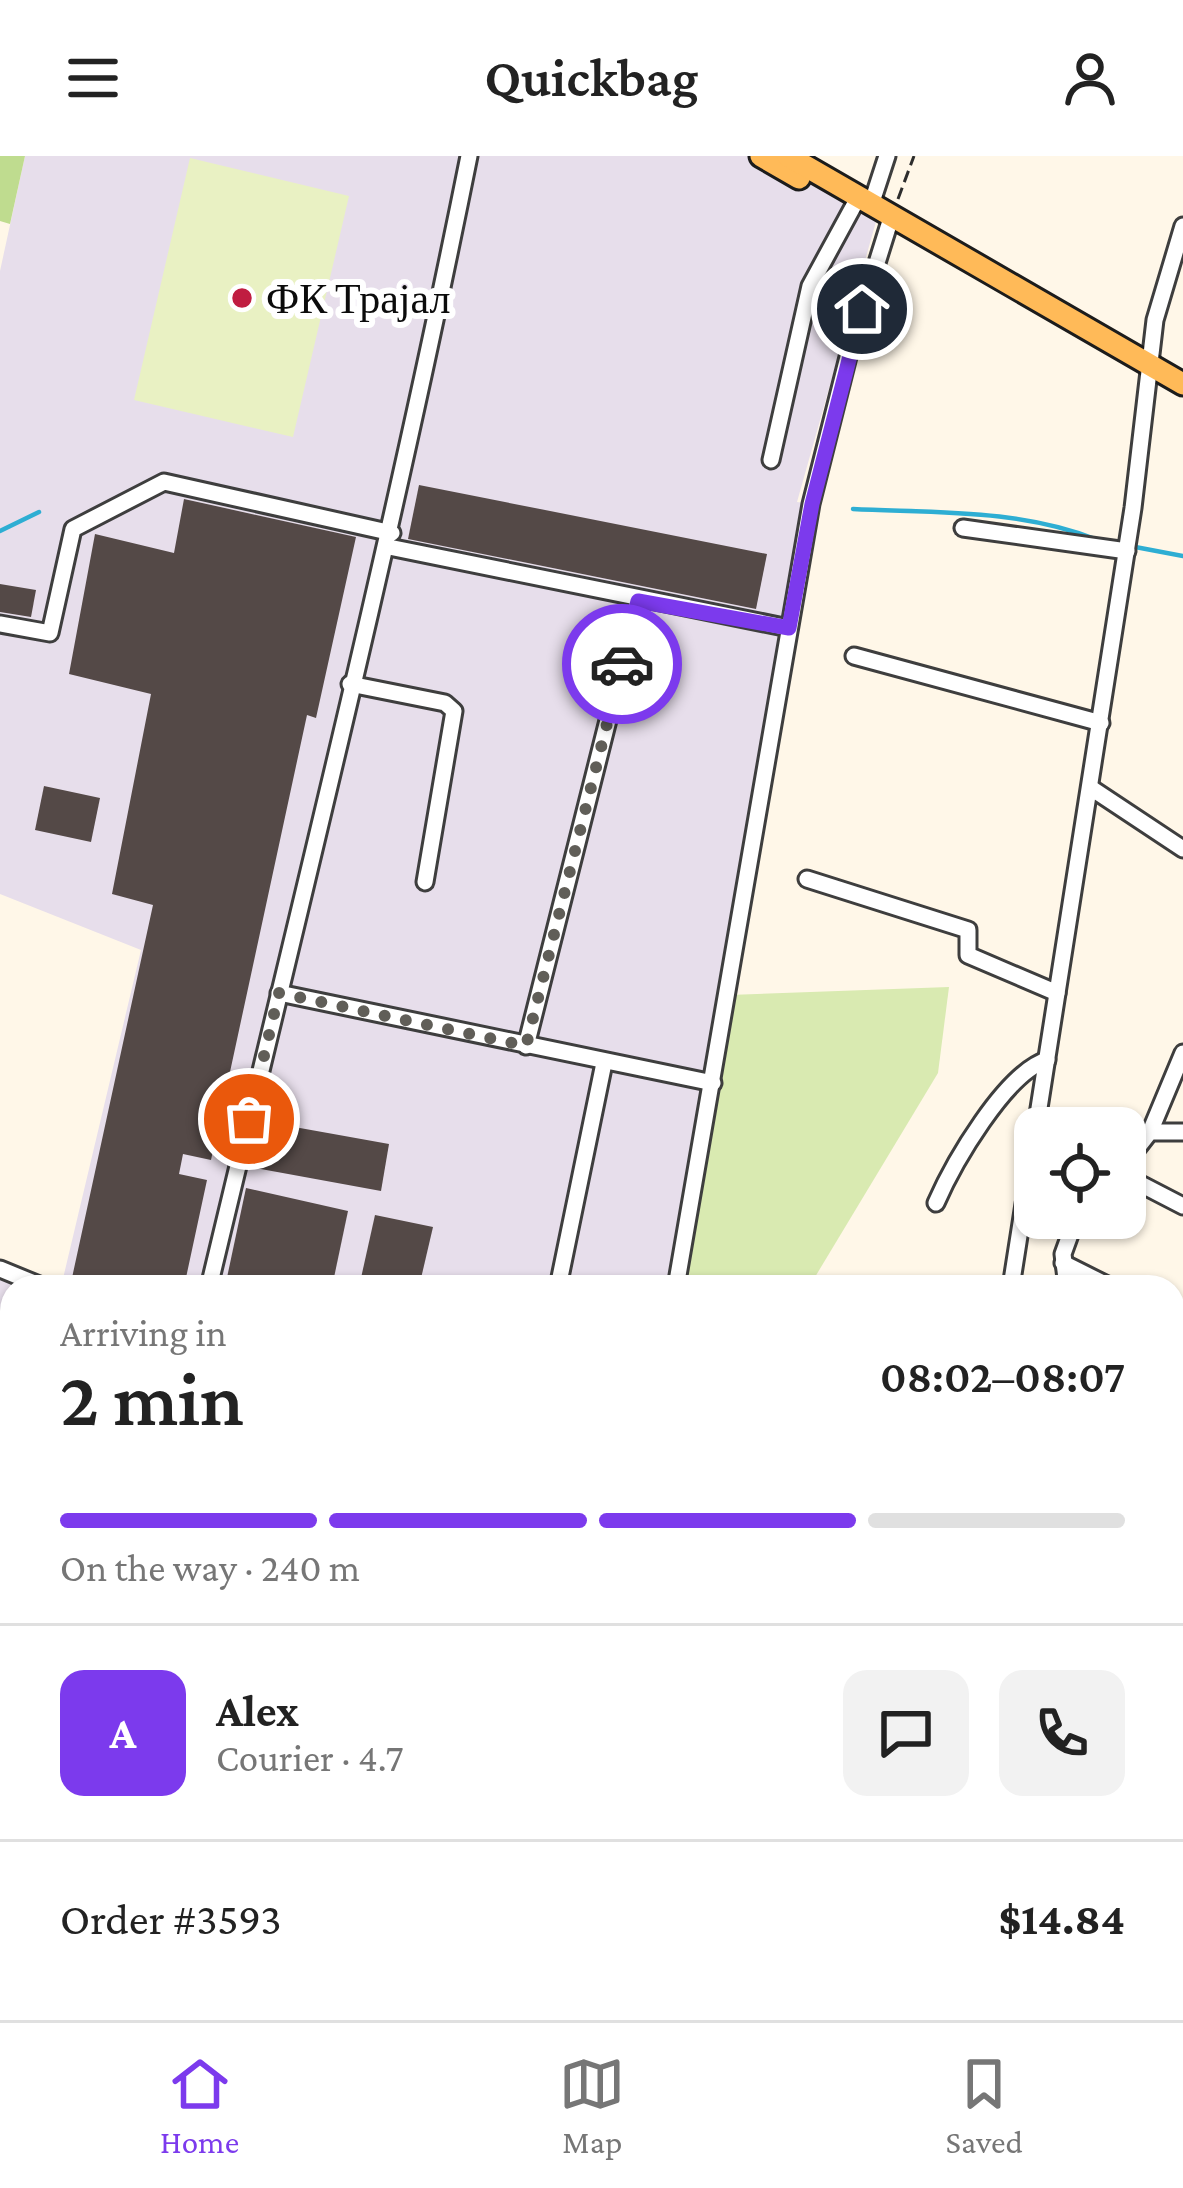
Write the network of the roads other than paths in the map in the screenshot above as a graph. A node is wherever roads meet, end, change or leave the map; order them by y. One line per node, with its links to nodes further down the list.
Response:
1 (469, 156): 12 (street)
2 (761, 156): 5 (main road)
3 (788, 156): 5 (main road)
4 (886, 156): 5 (street)
5 (861, 202): 6 (main road); 10 (street)
6 (891, 218): 8 (main road); 16 (street)
7 (1183, 226): 8 (street)
8 (1150, 364): 9 (main road); 13 (street)
9 (1183, 384)
10 (771, 460)
11 (962, 528): 13 (street)
12 (390, 540): 14 (street); 15 (street); 18 (street)
13 (1126, 555): 19 (street)
14 (638, 601): 16 (street); 26 (street)
15 (0, 624)
16 (789, 628): 30 (street)
17 (854, 656): 19 (street)
18 (350, 684): 23 (street); 24 (street)
19 (1101, 723): 20 (street)
20 (1091, 788): 21 (street); 25 (street)
21 (1183, 849)
22 (807, 879): 25 (street)
23 (425, 883)
24 (279, 993): 26 (street); 41 (street)
25 (1058, 993): 28 (street)
26 (526, 1046): 29 (street)
27 (1183, 1053): 32 (street)
28 (1047, 1060): 31 (street); 36 (street)
29 (604, 1063): 30 (street); 42 (street)
30 (713, 1083): 43 (street)
31 (1039, 1107)
32 (1150, 1132): 33 (street); 34 (street)
33 (1183, 1132)
34 (1146, 1137)
35 (1146, 1186): 37 (street)
36 (936, 1203)
37 (1183, 1205)
38 (1018, 1239): 44 (street)
39 (1070, 1239): 40 (street)
40 (1063, 1264): 45 (street); 46 (street)
41 (212, 1275)
42 (560, 1275)
43 (678, 1275)
44 (1013, 1275)
45 (1065, 1275)
46 (1086, 1275)

